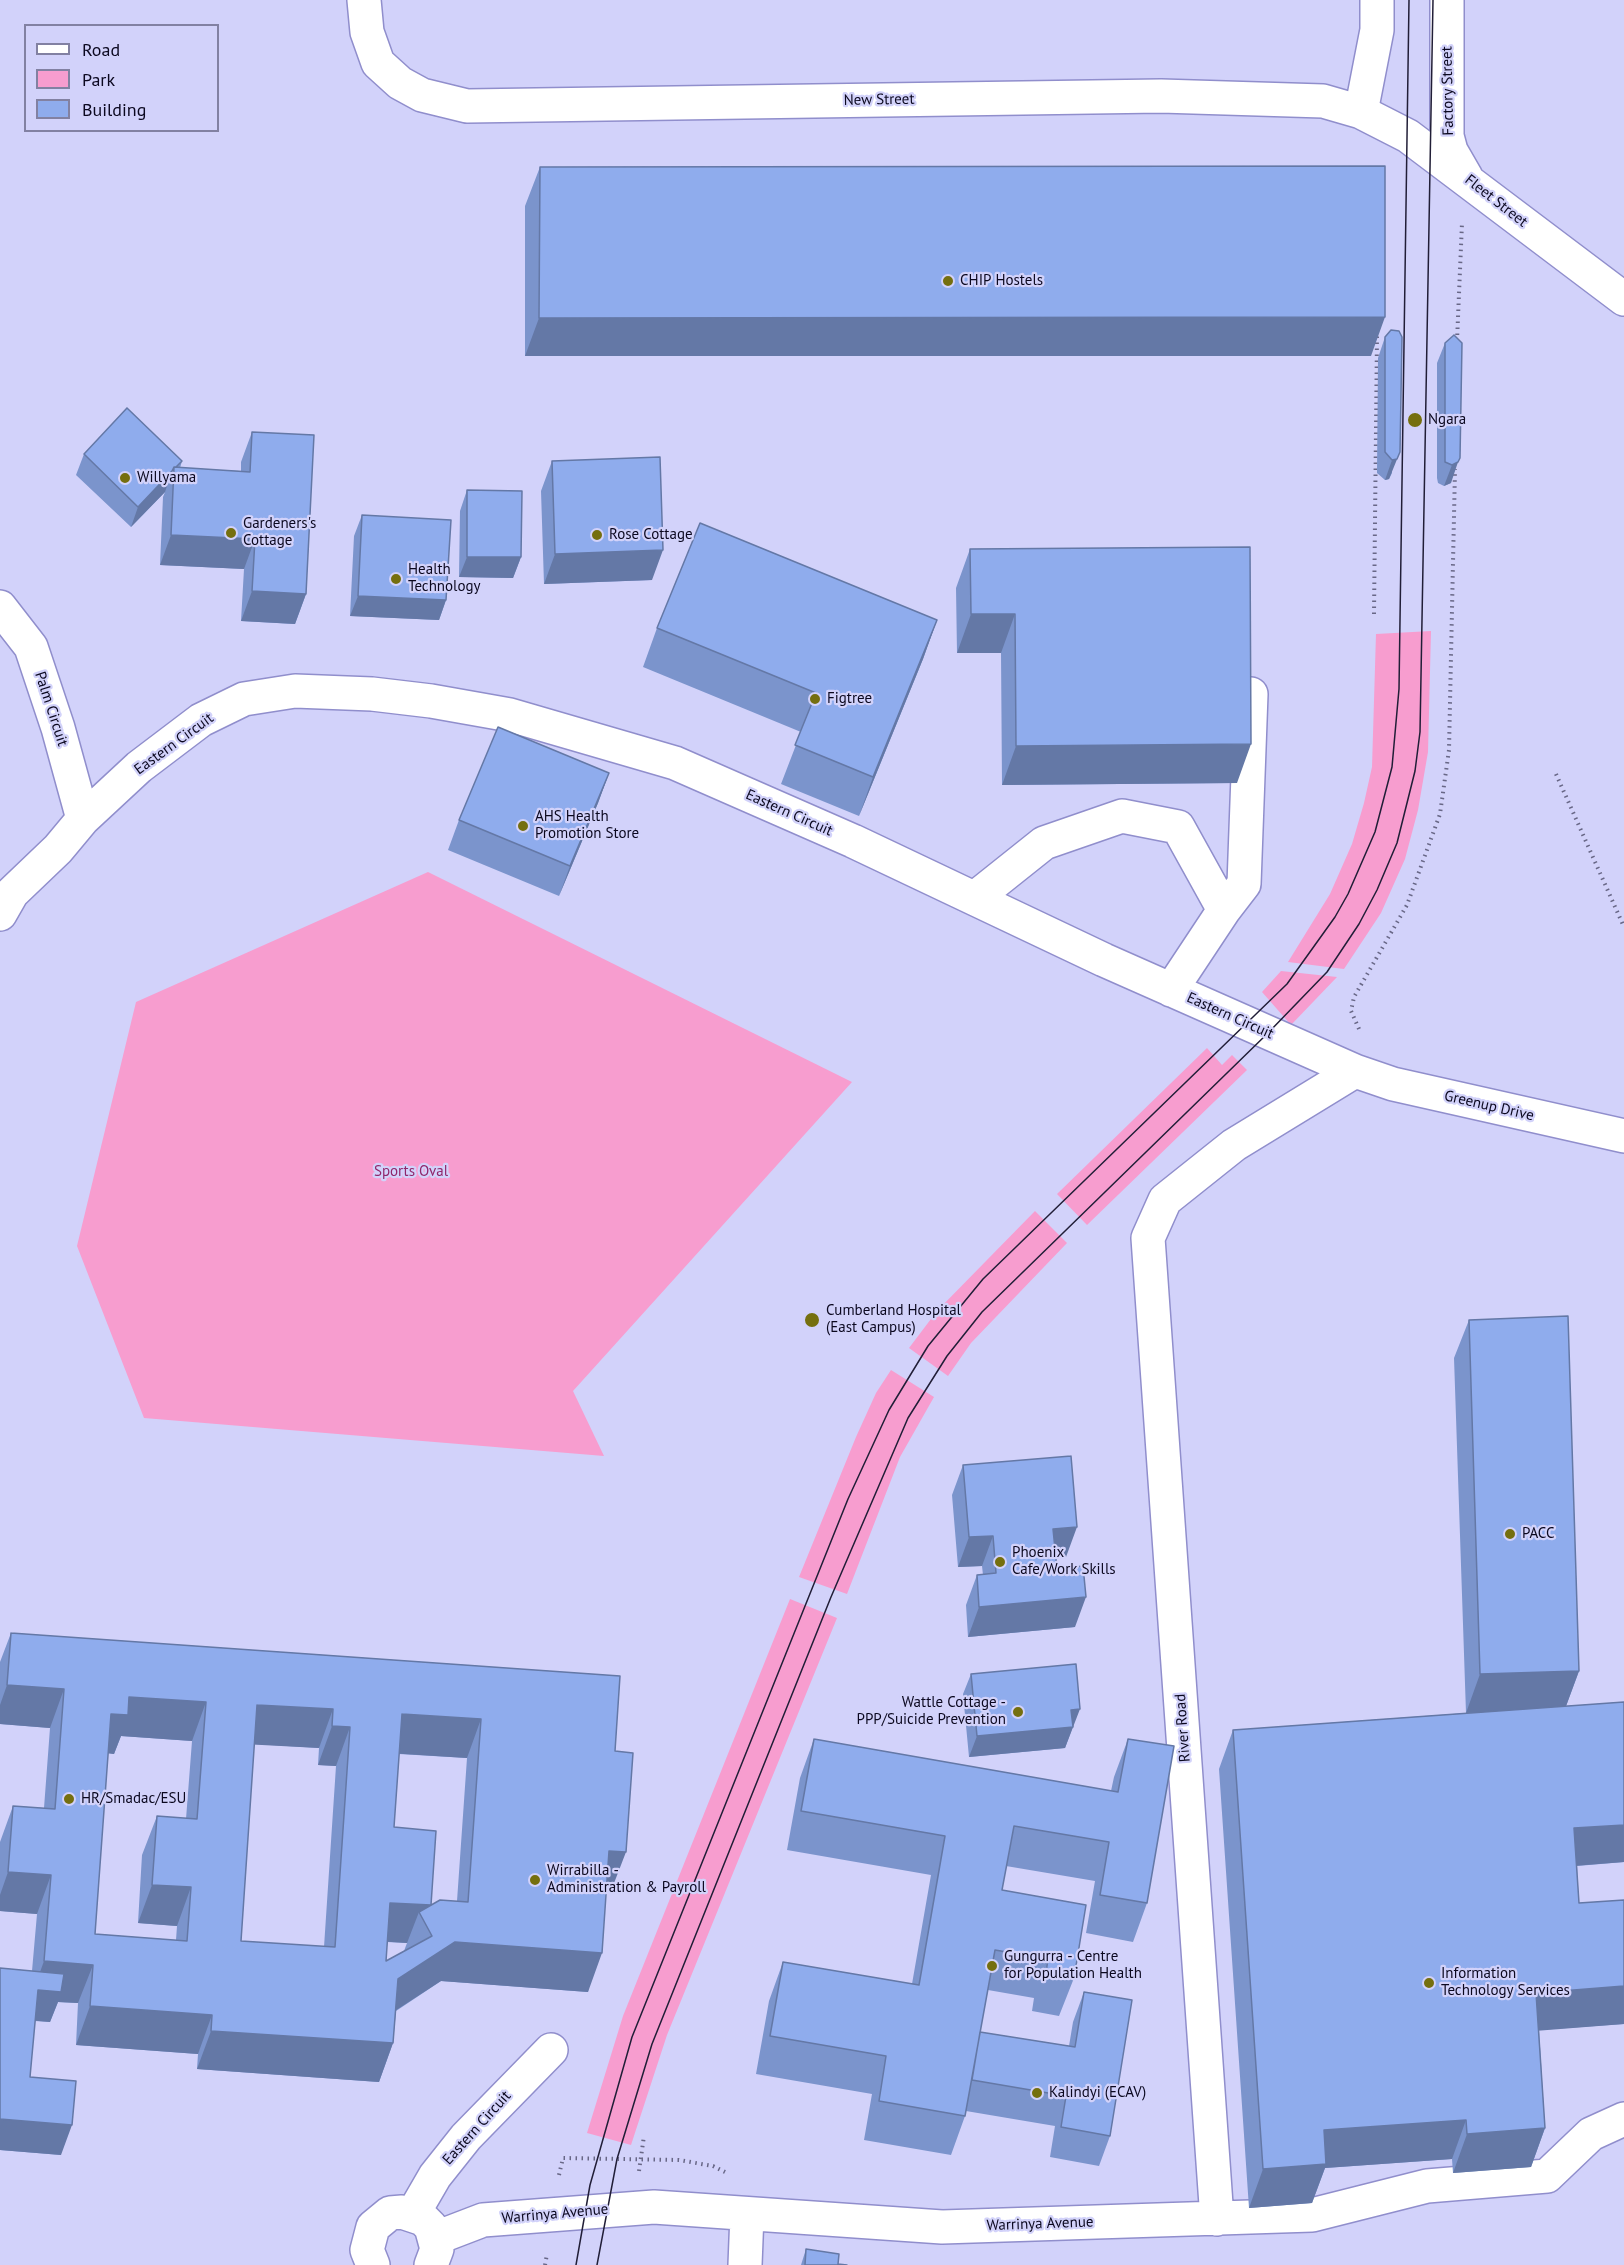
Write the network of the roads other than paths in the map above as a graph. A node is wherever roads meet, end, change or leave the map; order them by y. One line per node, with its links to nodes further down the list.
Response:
1 (364, 0): 4 (street, New Street)
2 (1377, 0): 4 (street)
3 (1447, 0): 5 (street, Factory Street)
4 (1361, 112): 5 (street, Fleet Street)
5 (1467, 178): 6 (street, Fleet Street)
6 (1624, 299)
7 (0, 607): 9 (street, Palm Circuit)
8 (1251, 694): 12 (street)
9 (83, 819): 10 (street, Eastern Circuit); 11 (street, Eastern Circuit)
10 (975, 898): 12 (street); 13 (street, Eastern Circuit)
11 (4, 899)
12 (1224, 910): 13 (street)
13 (1171, 990): 14 (street, Eastern Circuit)
14 (1354, 1071): 15 (street, Greenup Drive); 20 (street, River Road)
15 (1624, 1136)
16 (550, 2050): 18 (street, Eastern Circuit)
17 (1624, 2119): 20 (street, Warrinya Avenue)
18 (413, 2214): 21 (street); 22 (street)
19 (747, 2214): 20 (street, Warrinya Avenue); 21 (street, Warrinya Avenue); 23 (street)
20 (1217, 2219)
21 (433, 2251)
22 (373, 2265)
23 (745, 2265)

